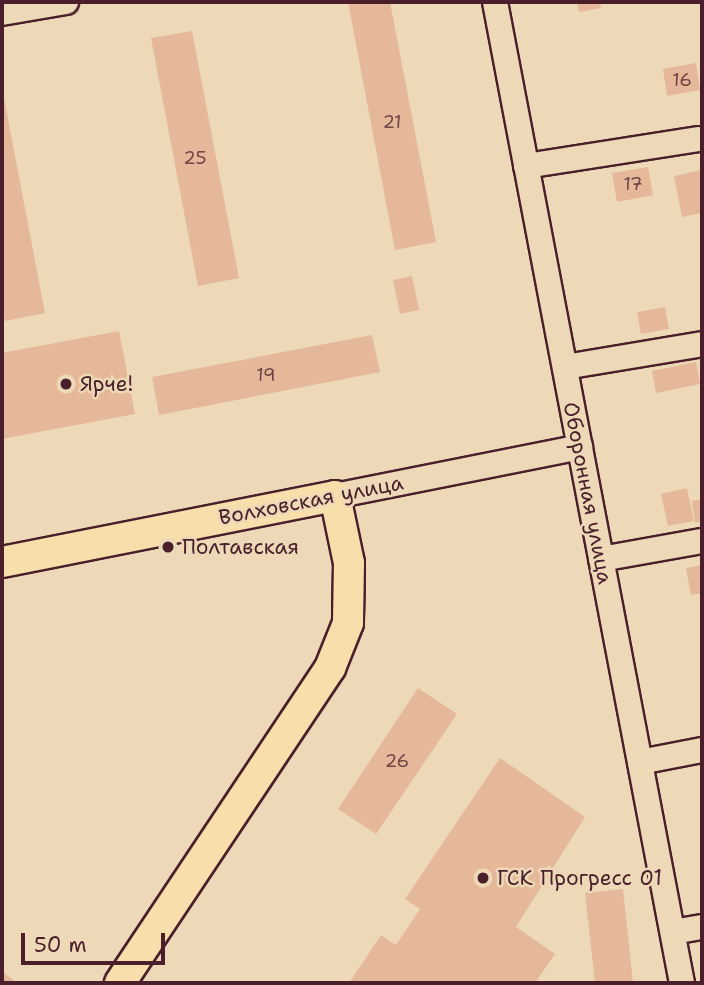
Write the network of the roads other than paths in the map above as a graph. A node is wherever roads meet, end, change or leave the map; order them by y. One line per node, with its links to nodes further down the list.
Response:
1 (66, 2): 3 (street)
2 (495, 2): 5 (street, Оборонная улица)
3 (2, 13)
4 (698, 139): 5 (street)
5 (526, 166): 7 (street, Оборонная улица)
6 (702, 344): 7 (street)
7 (565, 368): 8 (street, Оборонная улица)
8 (580, 447): 9 (street, Волховская улица); 11 (street, Оборонная улица)
9 (335, 496): 12 (main road, Волховская улица); 17 (main road)
10 (702, 541): 11 (street)
11 (601, 559): 14 (street, Оборонная улица)
12 (2, 562)
13 (702, 750): 14 (street)
14 (640, 762): 16 (street, Оборонная улица)
15 (702, 927): 16 (street)
16 (673, 932): 18 (street, Оборонная улица)
17 (120, 983)
18 (682, 983)

